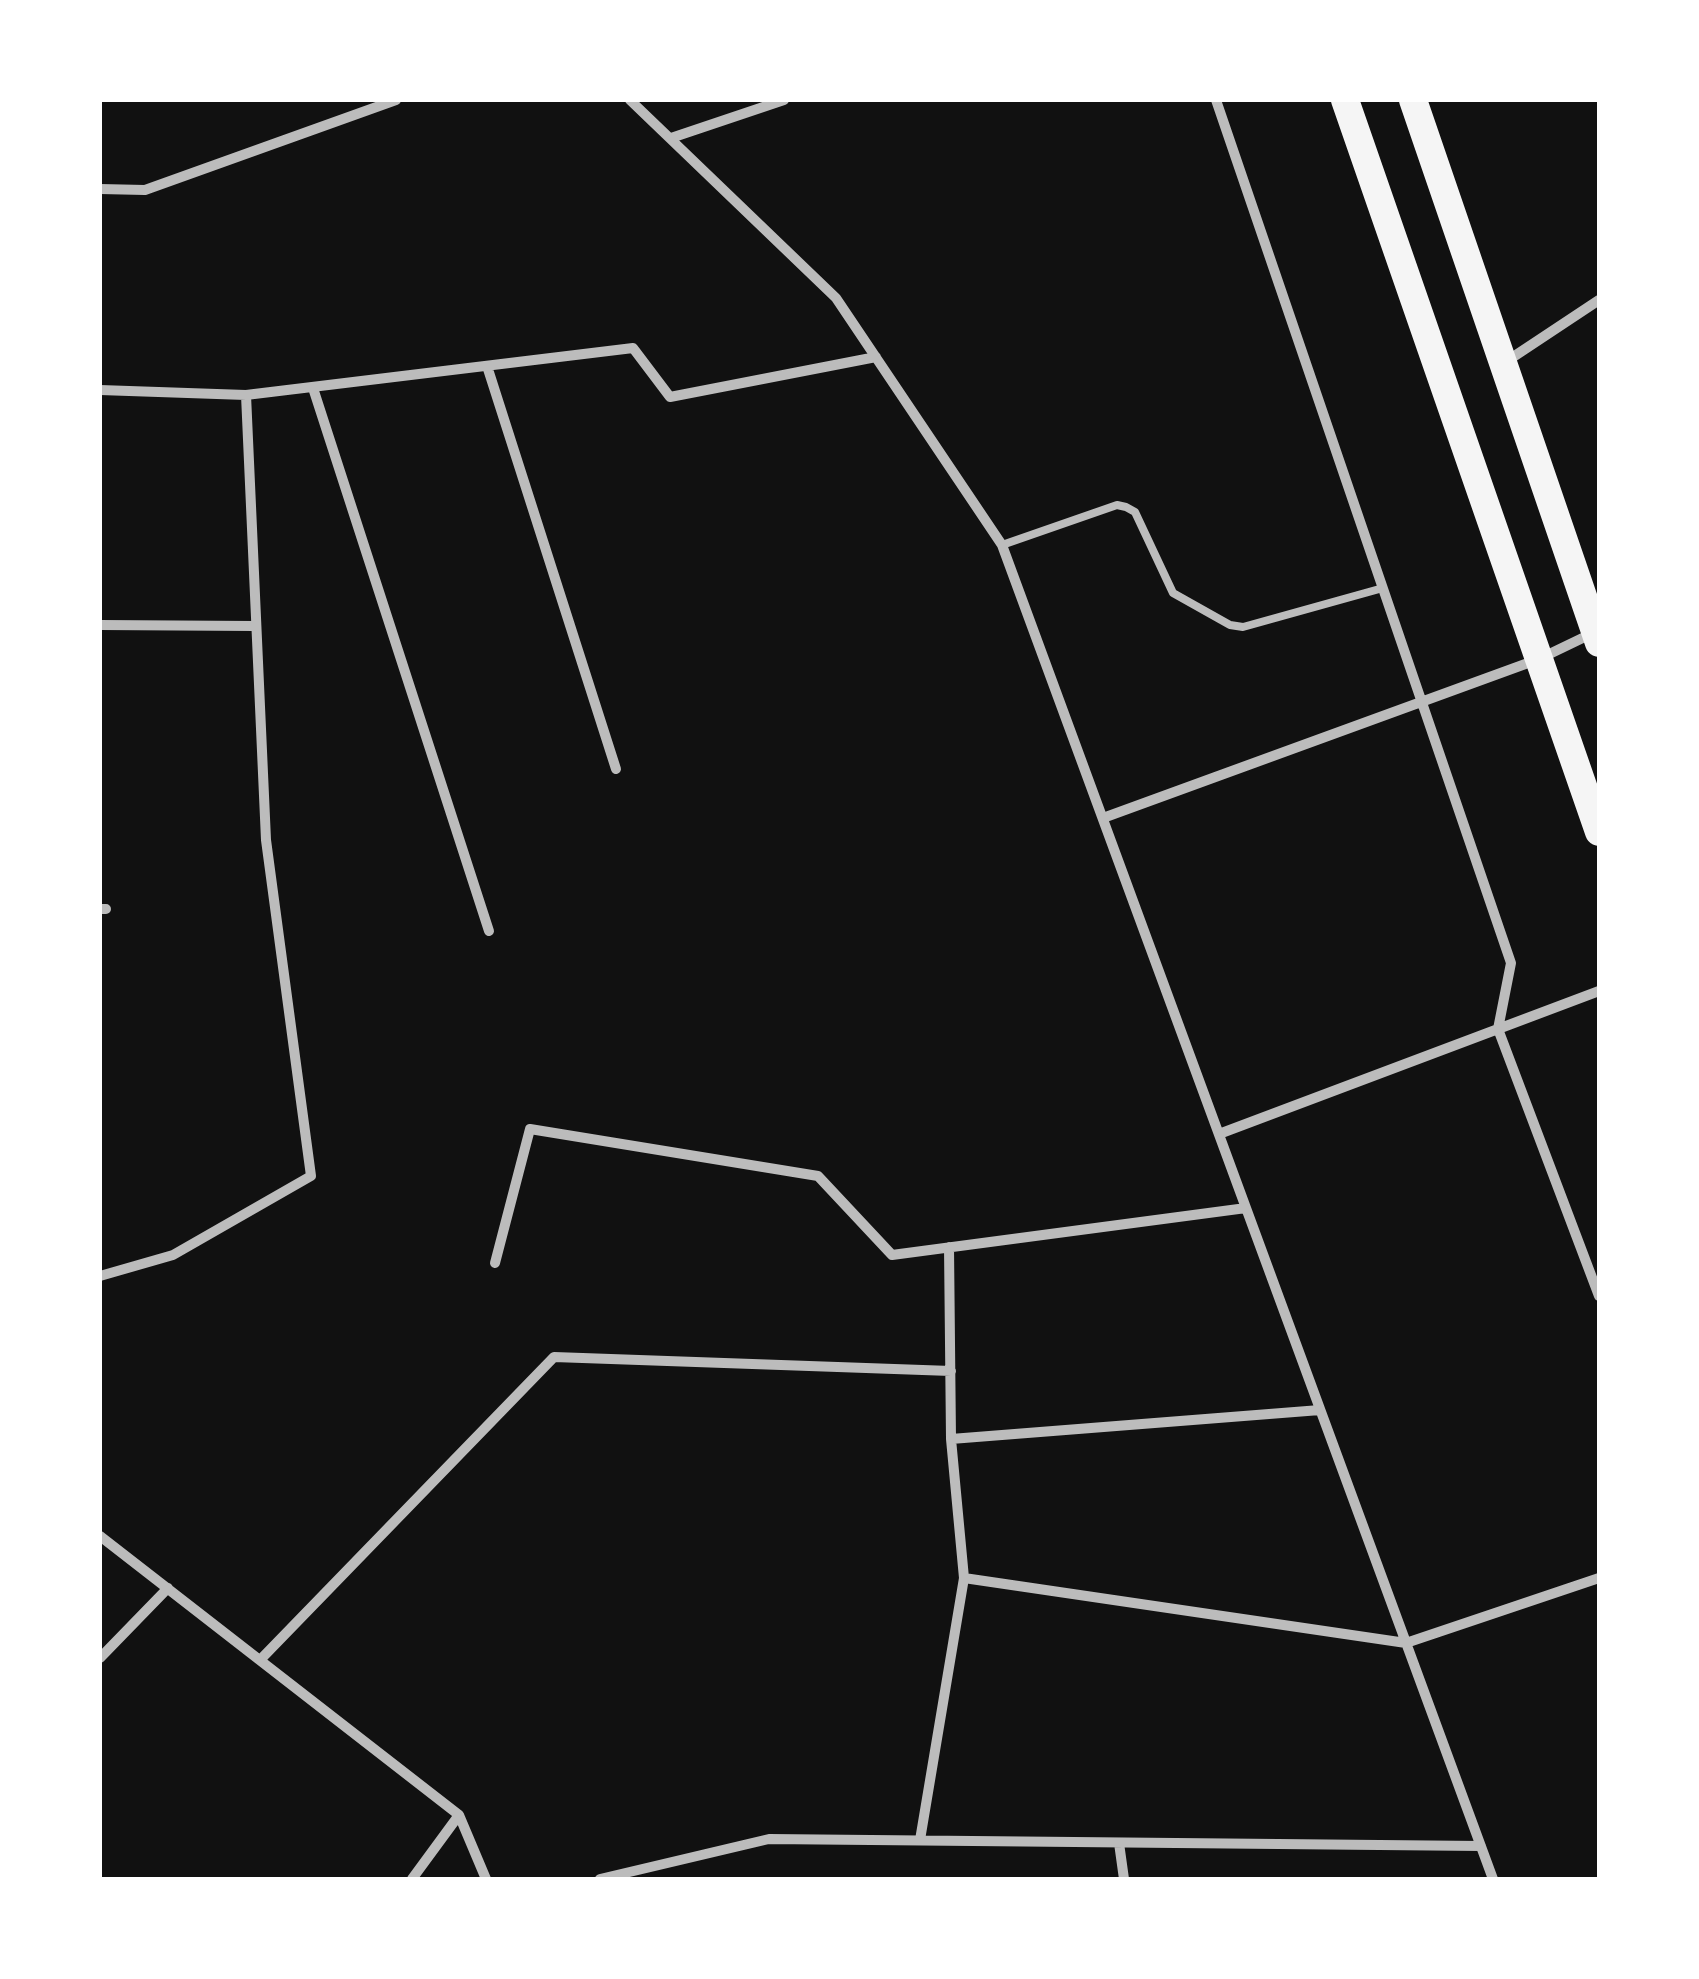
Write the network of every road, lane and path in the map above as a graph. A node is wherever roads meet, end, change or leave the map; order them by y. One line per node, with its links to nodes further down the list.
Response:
1 (396, 100): 8 (street)
2 (630, 100): 7 (street)
3 (784, 100): 7 (street)
4 (1216, 100): 17 (street)
5 (1345, 100): 21 (highway)
6 (1413, 100): 11 (highway)
7 (671, 138): 10 (street)
8 (100, 190)
9 (1599, 300): 11 (street)
10 (876, 357): 12 (street); 16 (street)
11 (1503, 364): 20 (highway)
12 (487, 366): 13 (street); 23 (street)
13 (313, 388): 15 (street); 26 (street)
14 (100, 390): 15 (street)
15 (246, 395): 19 (street)
16 (1002, 545): 17 (lane); 24 (street)
17 (1383, 588): 22 (street)
18 (100, 625): 19 (street)
19 (254, 626): 33 (street)
20 (1597, 638): 21 (street)
21 (1539, 658): 22 (street); 25 (highway)
22 (1421, 702): 24 (street); 28 (street)
23 (616, 769)
24 (1103, 818): 29 (street)
25 (1599, 832)
26 (489, 931)
27 (1599, 990): 28 (street)
28 (1498, 1029): 29 (street); 34 (street)
29 (1219, 1134): 30 (street)
30 (1246, 1208): 31 (street); 36 (street)
31 (949, 1247): 32 (street); 35 (street)
32 (495, 1262)
33 (100, 1276)
34 (1599, 1296)
35 (951, 1371): 37 (street); 44 (street)
36 (1320, 1410): 37 (street); 42 (street)
37 (951, 1439): 39 (street)
38 (100, 1536): 41 (street)
39 (964, 1578): 42 (street); 46 (street)
40 (1599, 1578): 42 (street)
41 (168, 1588): 43 (street); 44 (street)
42 (1406, 1643): 48 (street)
43 (100, 1658)
44 (261, 1659): 45 (street)
45 (459, 1815): 49 (street); 50 (street)
46 (920, 1840): 47 (street); 51 (street)
47 (1119, 1843): 48 (street); 52 (street)
48 (1481, 1846): 53 (street)
49 (412, 1879)
50 (486, 1879)
51 (600, 1879)
52 (1124, 1879)
53 (1493, 1879)

